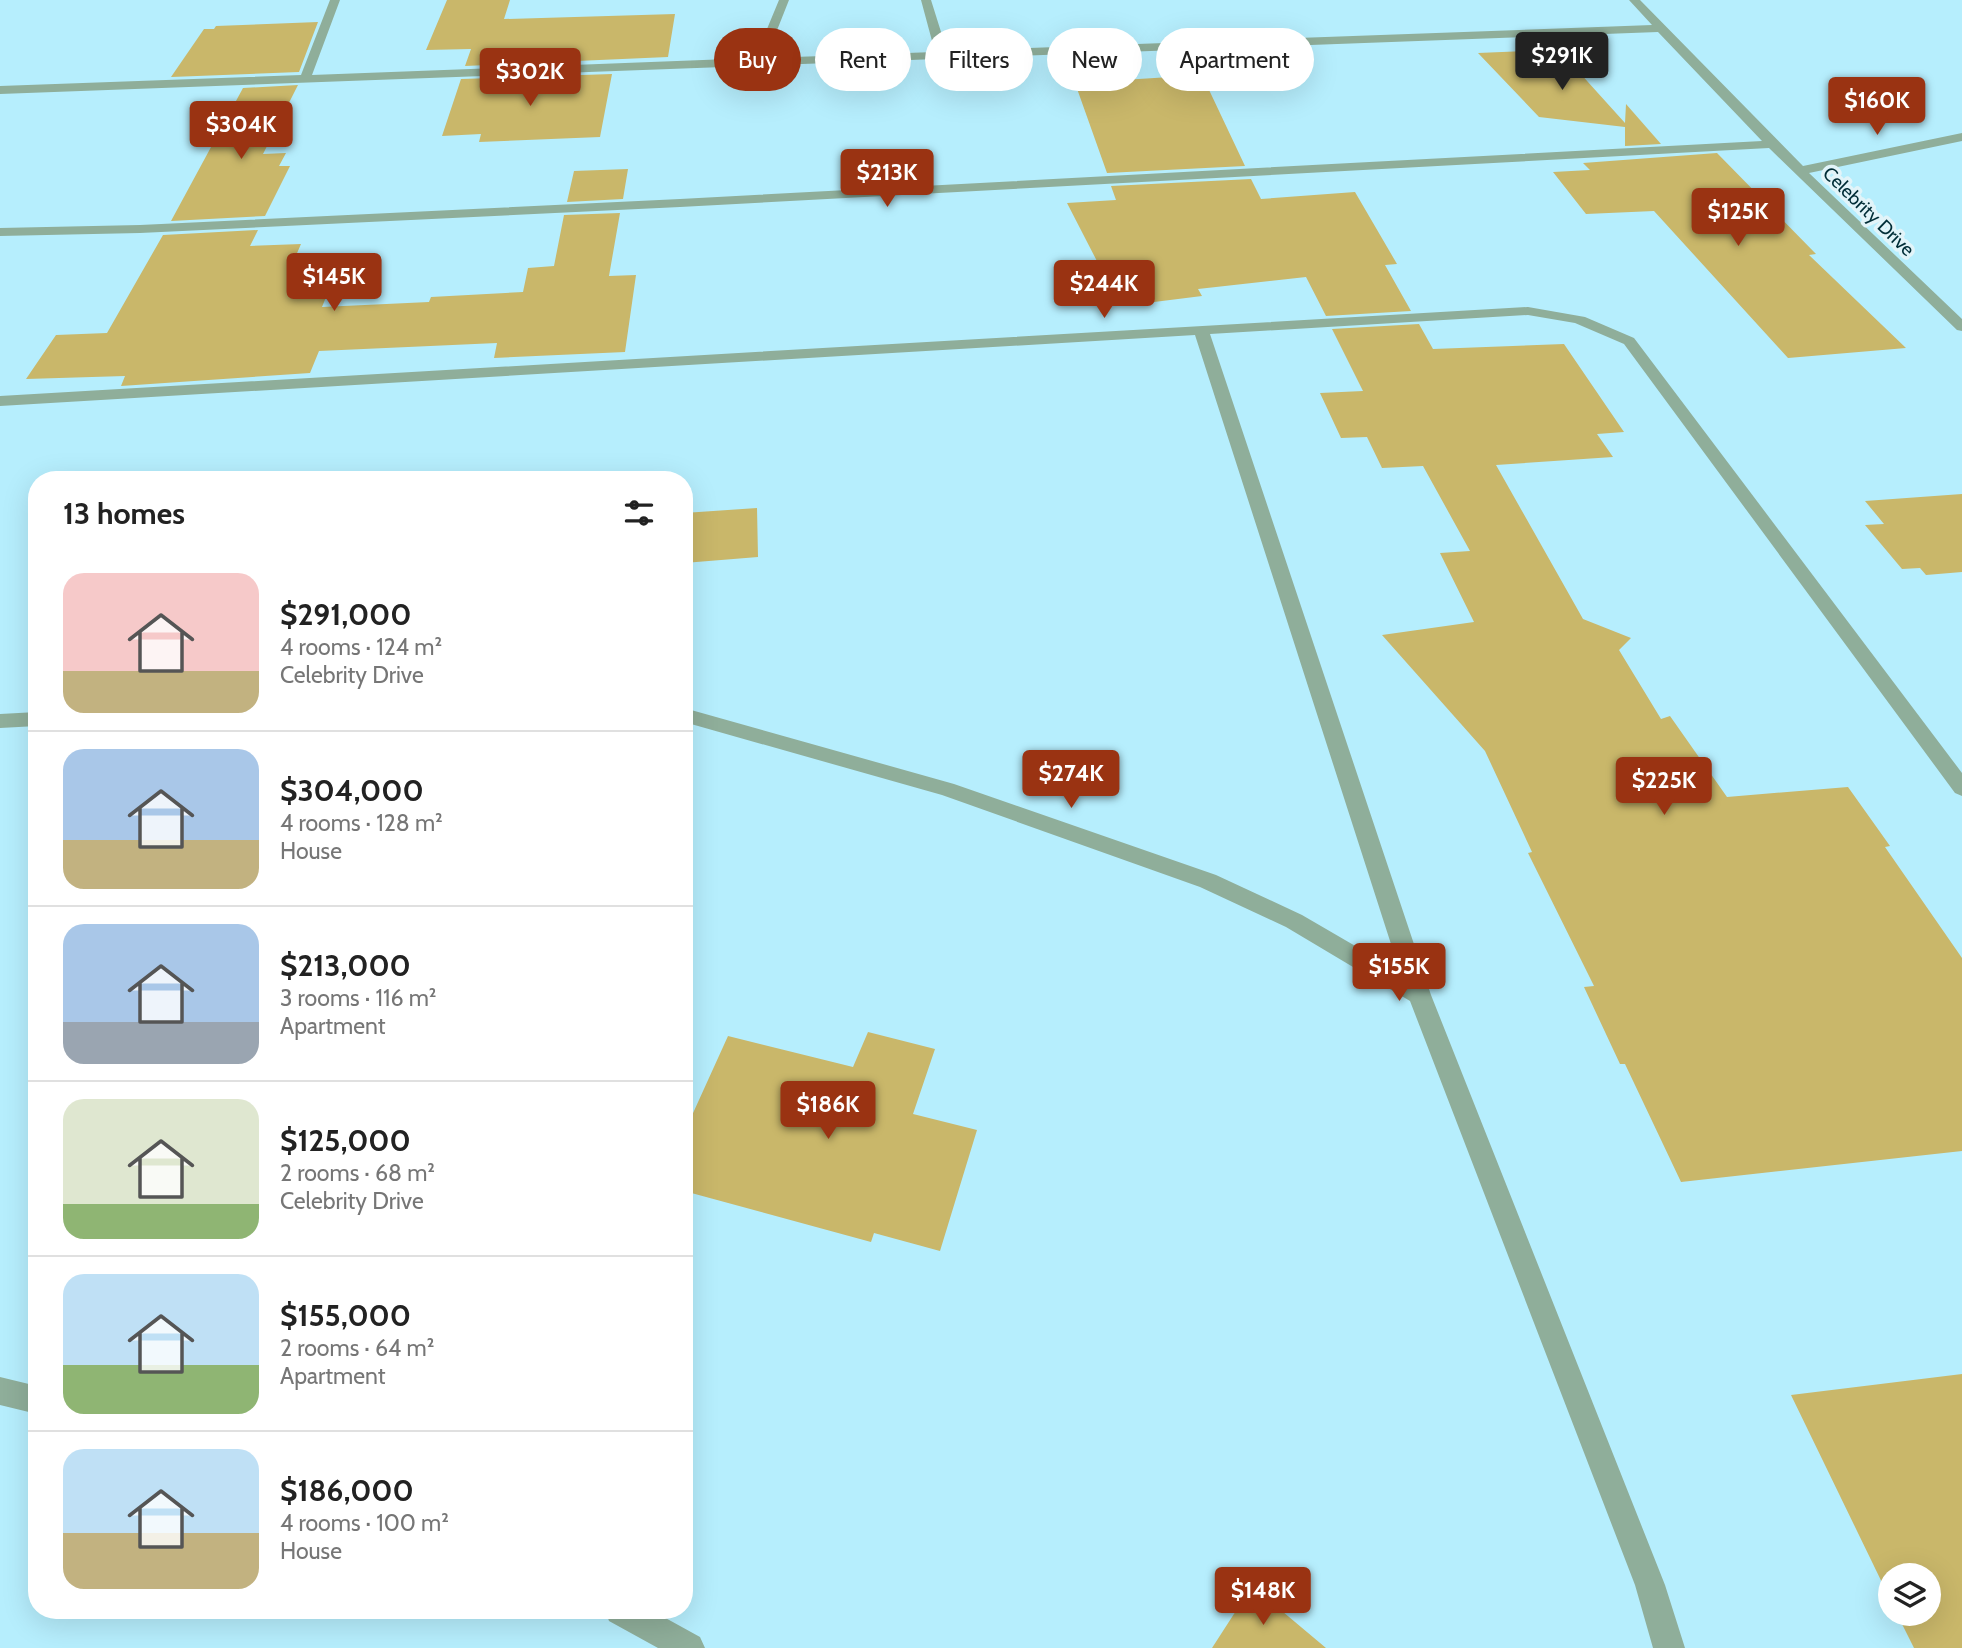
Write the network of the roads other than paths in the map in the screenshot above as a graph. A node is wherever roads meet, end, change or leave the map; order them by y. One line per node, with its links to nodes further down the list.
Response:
1 (335, 0): 12 (street)
2 (784, 0): 5 (street)
3 (926, 0): 6 (street)
4 (1634, 0): 7 (street, Celebrity Drive)
5 (773, 28)
6 (934, 28)
7 (1664, 28): 8 (street); 15 (street, Celebrity Drive)
8 (1033, 52)
9 (925, 56): 10 (street)
10 (801, 60)
11 (714, 64): 12 (street)
12 (305, 79): 13 (street)
13 (0, 90)
14 (1962, 137): 16 (street)
15 (1772, 144): 16 (street, Celebrity Drive); 17 (street)
16 (1799, 171): 18 (street, Celebrity Drive)
17 (0, 232)
18 (1962, 327)
19 (1202, 333): 20 (street); 24 (street); 25 (street)
20 (0, 401)
21 (693, 718): 25 (street)
22 (28, 720): 23 (street)
23 (0, 722)
24 (1962, 788)
25 (1419, 995): 30 (street)
26 (0, 1391): 27 (street)
27 (28, 1398)
28 (636, 1619): 29 (street)
29 (689, 1648)
30 (1669, 1648)

